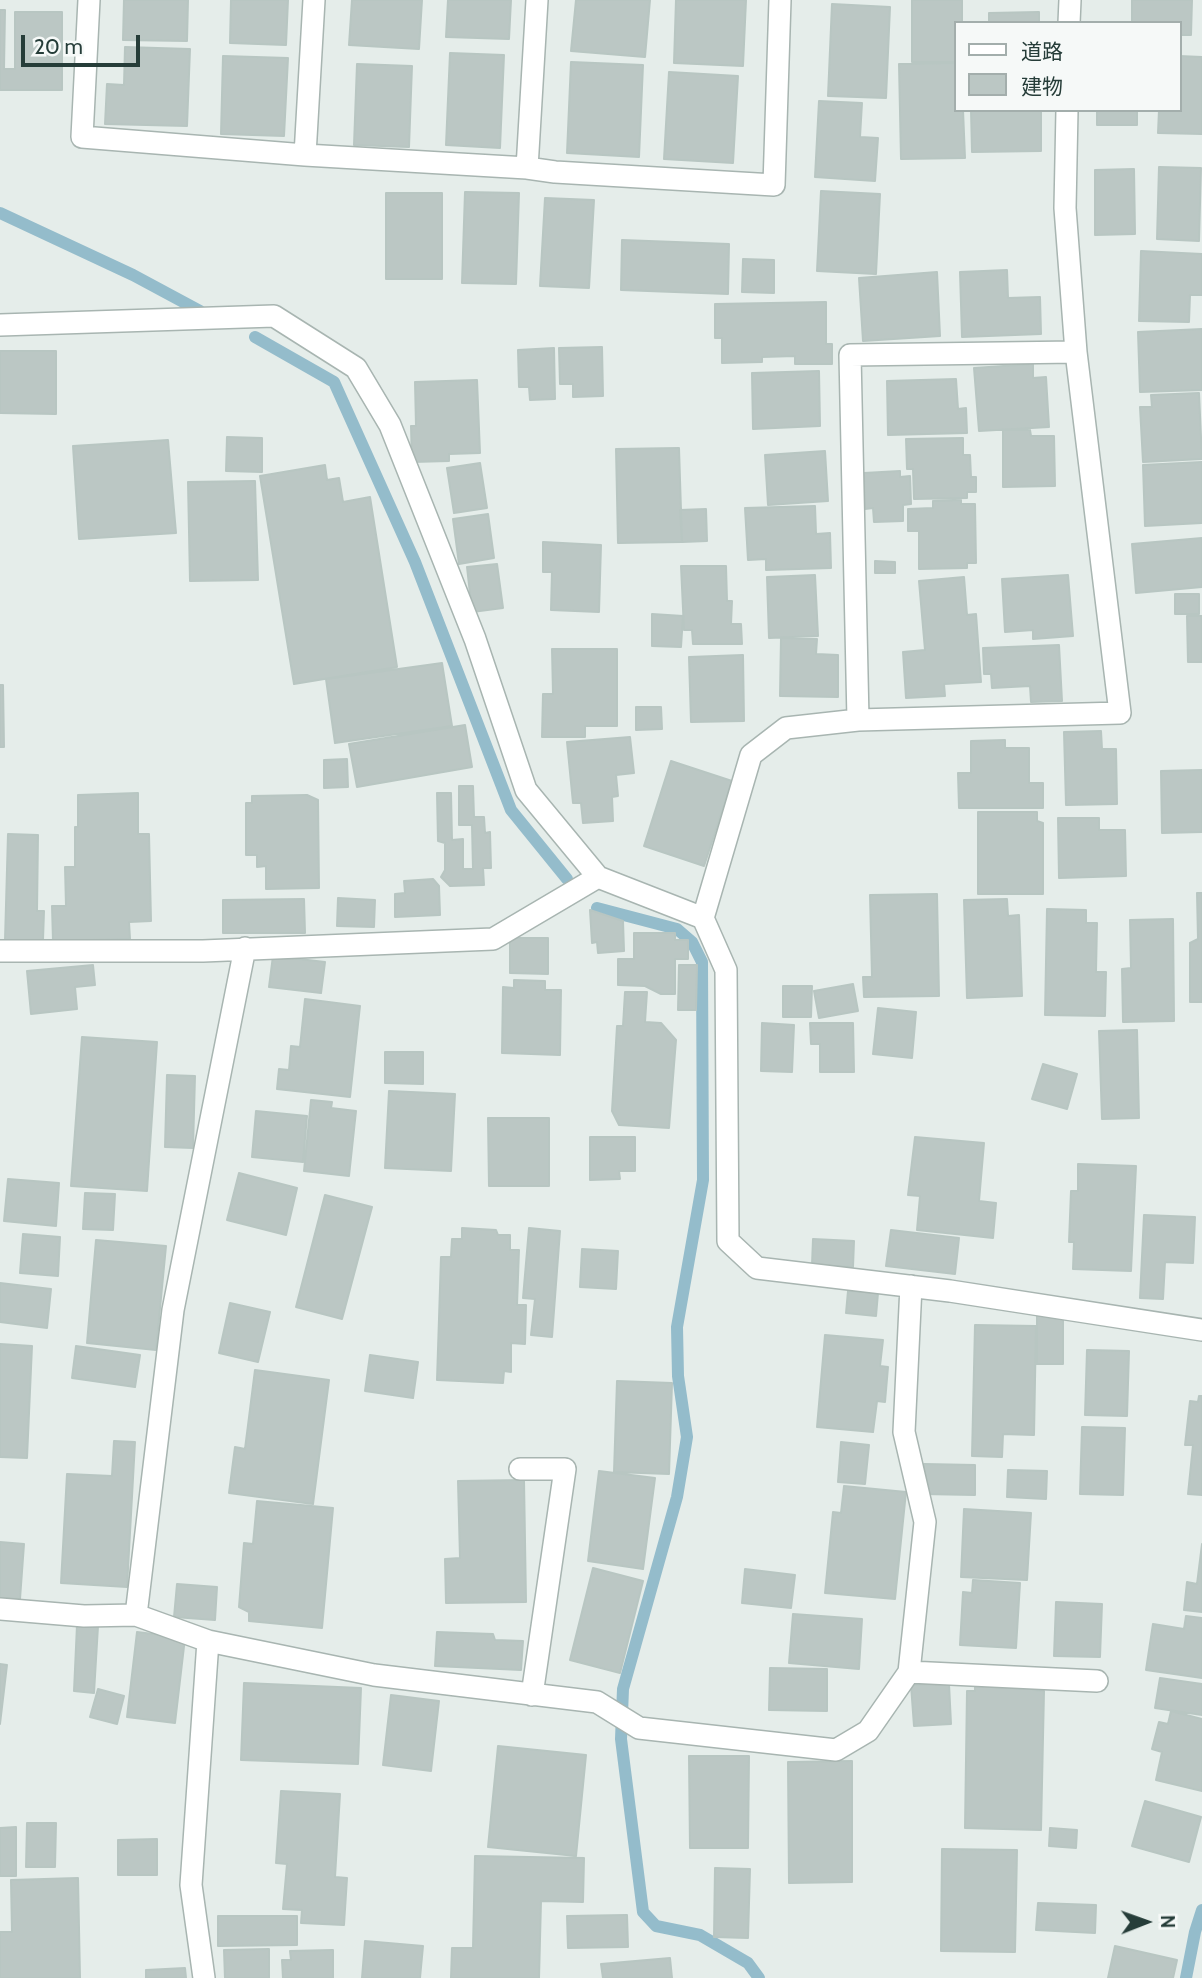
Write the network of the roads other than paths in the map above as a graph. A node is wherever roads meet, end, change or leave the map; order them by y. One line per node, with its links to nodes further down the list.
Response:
1 (89, 0): 8 (street)
2 (314, 0): 8 (street)
3 (537, 0): 9 (street)
4 (780, 0): 9 (street)
5 (1070, 0): 6 (street)
6 (1069, 21)
7 (1067, 112): 11 (street)
8 (305, 155): 9 (street)
9 (527, 168)
10 (0, 325): 13 (street)
11 (1076, 352): 12 (street); 12 (street)
12 (858, 719): 14 (street)
13 (598, 877): 14 (street); 15 (street)
14 (703, 918): 17 (street)
15 (245, 948): 16 (street); 21 (street)
16 (0, 951)
17 (911, 1286): 18 (street); 23 (street)
18 (1202, 1330)
19 (520, 1469): 25 (street)
20 (0, 1609): 21 (street)
21 (136, 1615): 22 (street)
22 (208, 1641): 25 (street); 26 (street)
23 (909, 1672): 24 (street); 25 (street)
24 (1097, 1681)
25 (531, 1695)
26 (204, 1978)

